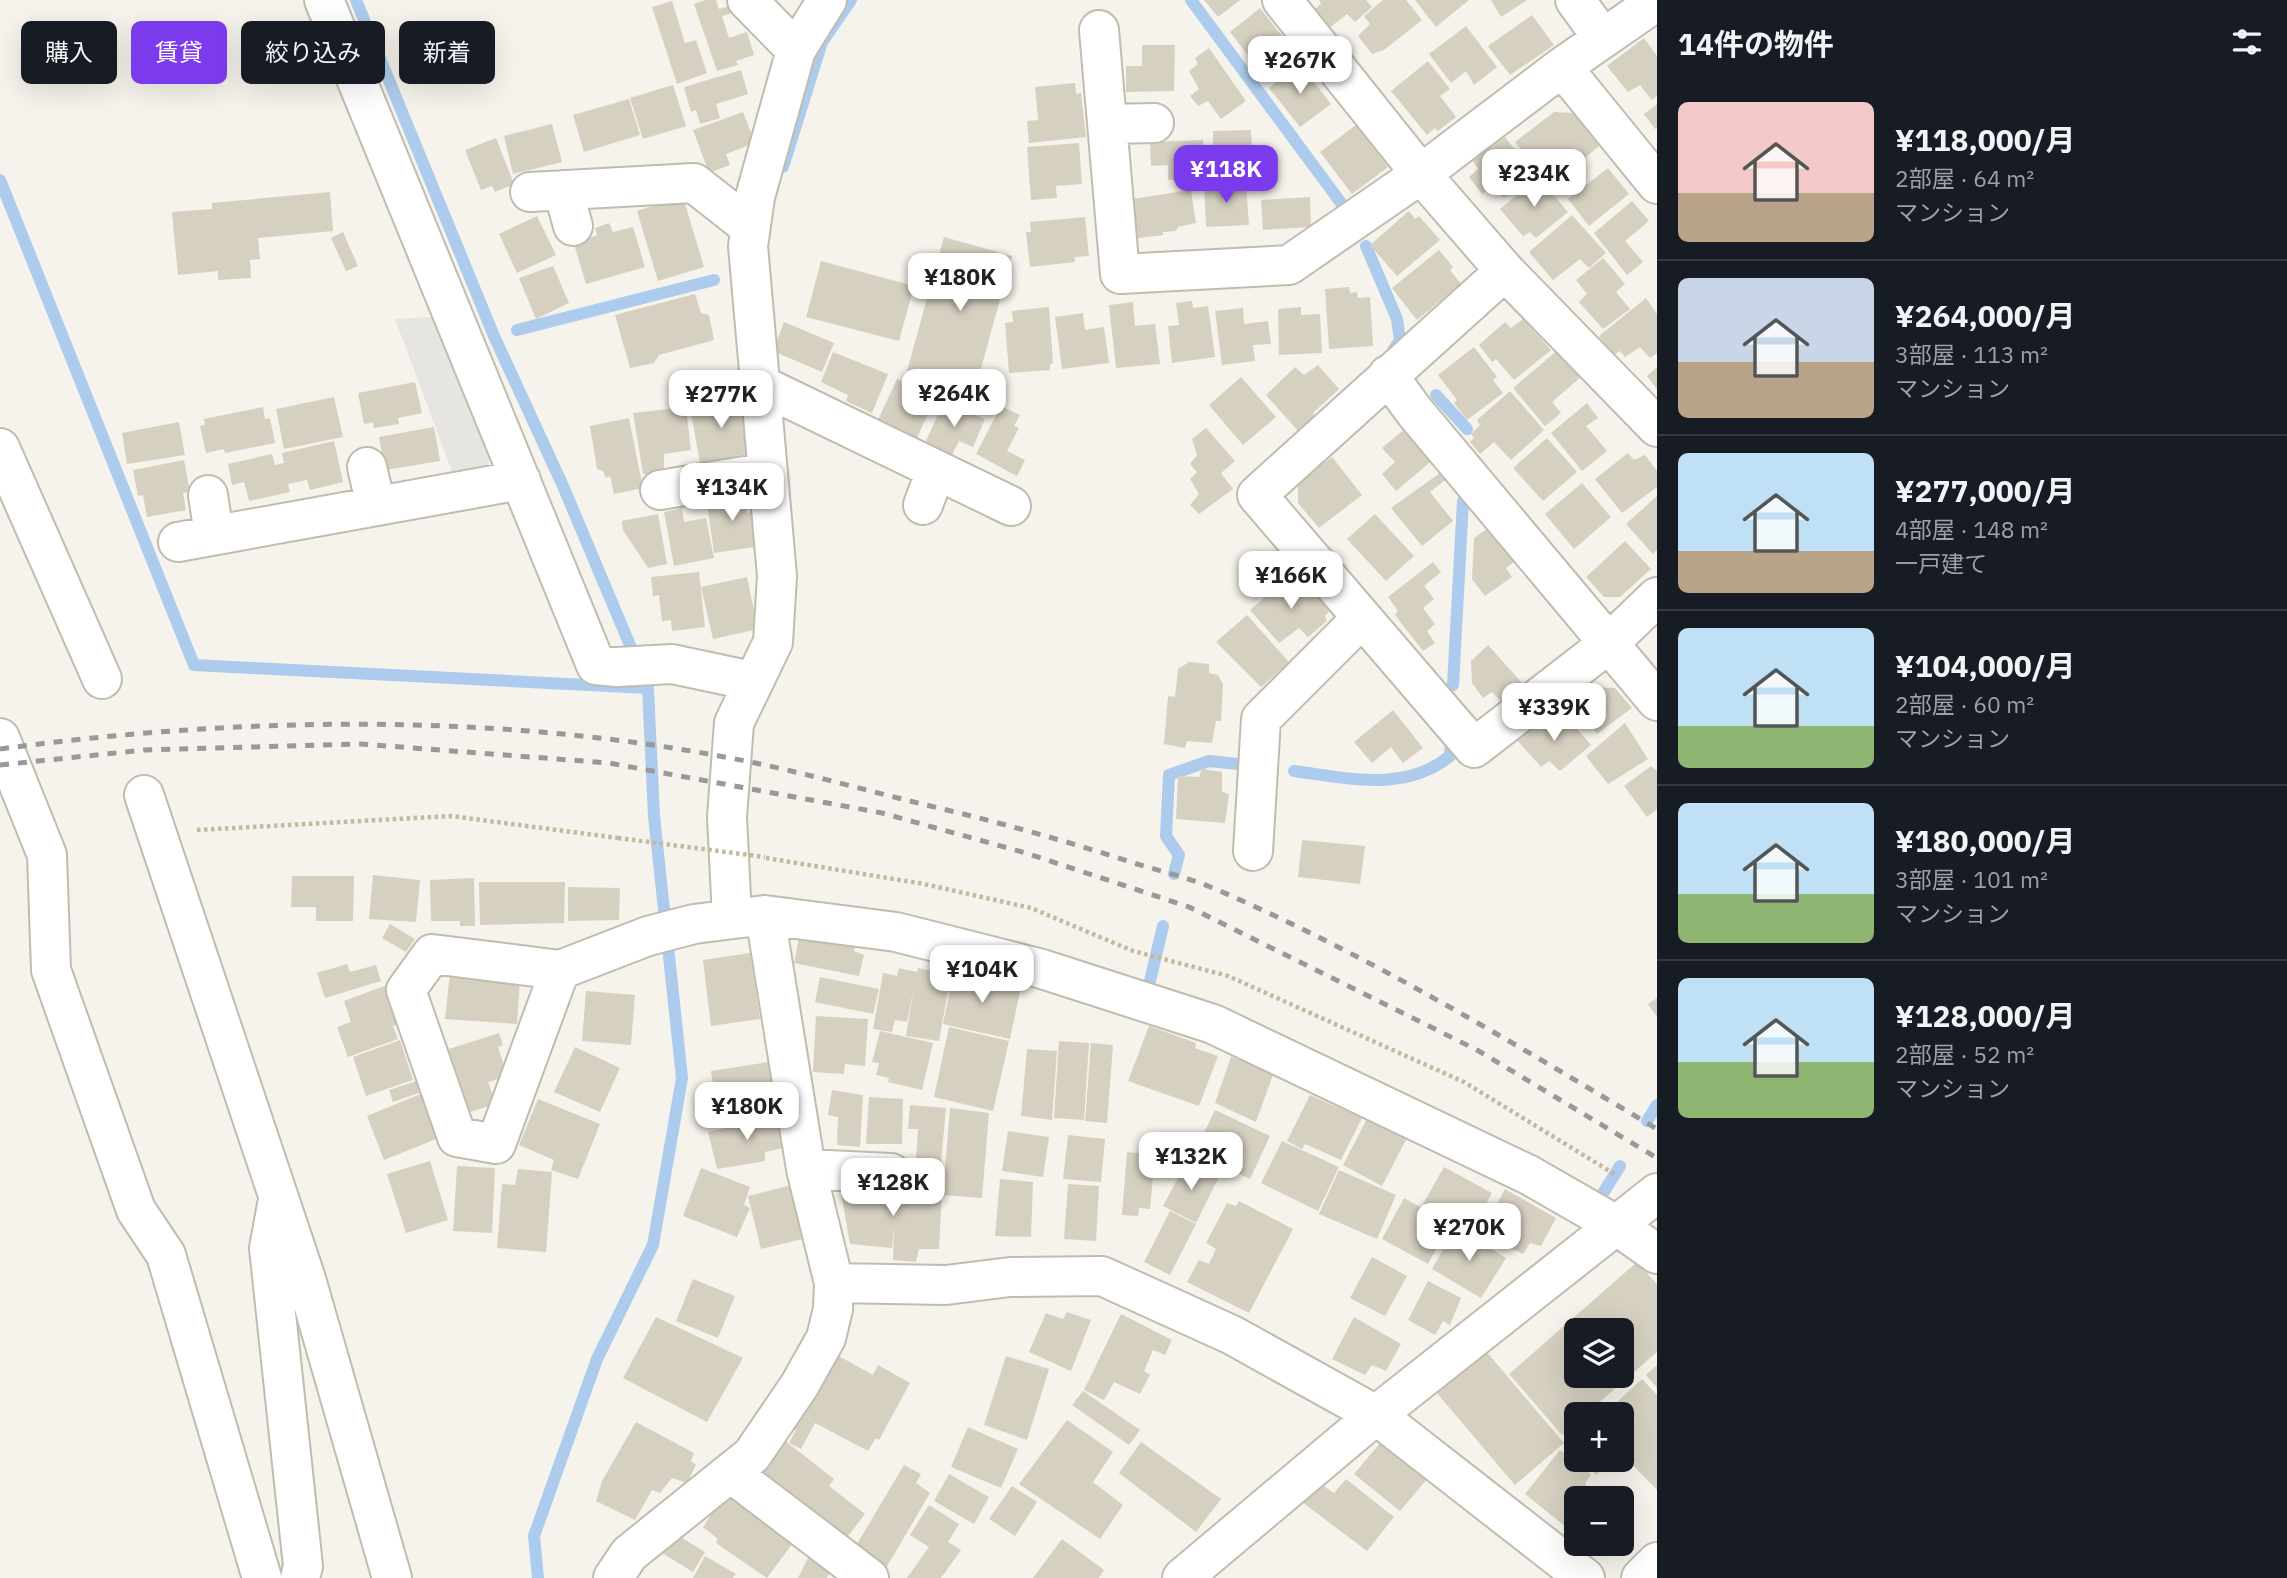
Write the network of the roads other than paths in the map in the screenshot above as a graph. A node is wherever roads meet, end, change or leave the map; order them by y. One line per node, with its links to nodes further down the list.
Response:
1 (324, 0): 25 (street)
2 (747, 0): 9 (street)
3 (827, 0): 9 (street)
4 (1282, 0): 13 (street)
5 (1575, 0): 8 (street)
6 (1657, 1): 8 (street)
7 (1099, 30): 12 (street)
8 (1602, 37): 10 (street)
9 (796, 50): 16 (street)
10 (1562, 67): 13 (street); 14 (street)
11 (1154, 123): 12 (street)
12 (1107, 124): 13 (street)
13 (1421, 174): 17 (street)
14 (1657, 184)
15 (573, 226): 16 (street)
16 (750, 227): 19 (street)
17 (1505, 271): 18 (street); 20 (street)
18 (1388, 375): 32 (street); 33 (street)
19 (759, 384): 23 (street); 24 (street)
20 (1657, 427)
21 (0, 448): 34 (street)
22 (367, 467): 29 (street)
23 (936, 470): 28 (street); 30 (street)
24 (768, 472): 26 (street); 35 (street)
25 (521, 480): 29 (street); 35 (street)
26 (660, 490)
27 (208, 495): 29 (street)
28 (923, 505)
29 (376, 506)
30 (1011, 506)
31 (1657, 597): 33 (street)
32 (1362, 618): 33 (street); 39 (street)
33 (1608, 645): 36 (street)
34 (102, 679)
35 (752, 681): 40 (street)
36 (1657, 701)
37 (0, 738): 52 (street)
38 (144, 795): 45 (street)
39 (1253, 851)
40 (749, 917): 41 (street); 42 (street); 46 (street)
41 (561, 970): 41 (street)
42 (806, 1169): 43 (street); 48 (street)
43 (891, 1173)
44 (1657, 1193): 46 (street)
45 (278, 1198): 53 (street); 54 (street)
46 (1616, 1225): 47 (street); 49 (street)
47 (1657, 1254)
48 (834, 1283): 49 (street); 50 (street)
49 (1376, 1415): 57 (street); 58 (street)
50 (731, 1472): 55 (street); 56 (street)
51 (1657, 1562): 59 (street)
52 (262, 1578)
53 (300, 1578)
54 (392, 1578)
55 (613, 1578)
56 (869, 1578)
57 (1182, 1578)
58 (1585, 1578)
59 (1641, 1578)

